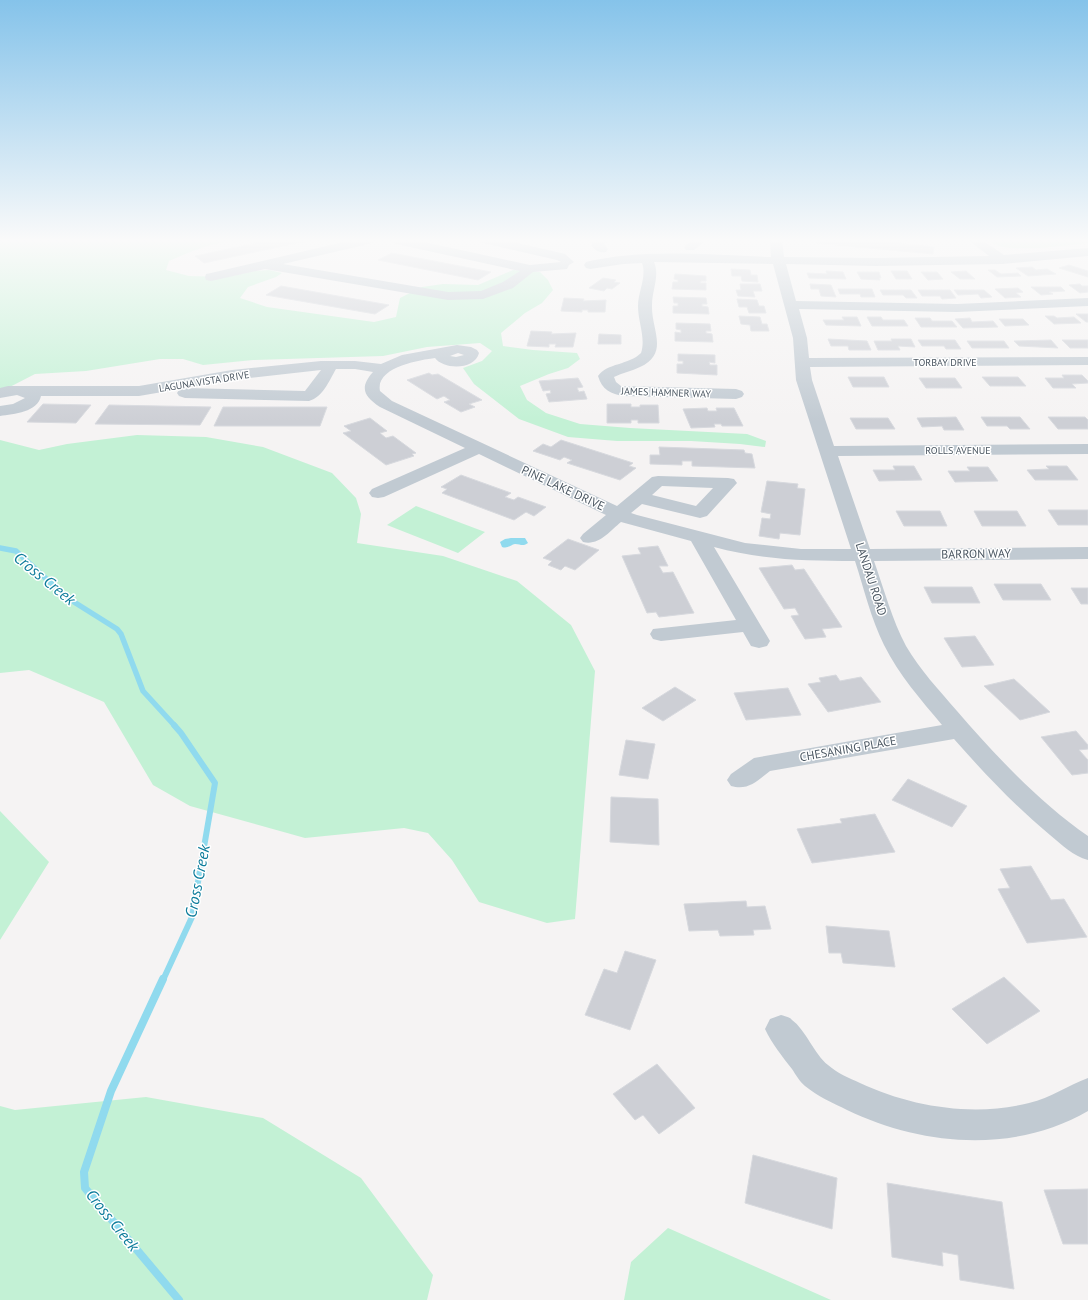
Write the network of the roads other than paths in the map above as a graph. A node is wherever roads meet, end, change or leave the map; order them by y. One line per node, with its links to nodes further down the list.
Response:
1 (646, 301): 13 (street, JAMES HAMNER WAY)
2 (789, 301): 4 (street, LANDAU ROAD)
3 (1088, 302): 4 (street)
4 (790, 306): 7 (street, LANDAU ROAD)
5 (449, 351): 9 (street, PINE LAKE DRIVE)
6 (1088, 361): 7 (street, TORBAY DRIVE)
7 (802, 363): 17 (street, LANDAU ROAD)
8 (331, 365): 9 (street, LAGUNA VISTA DRIVE); 10 (street, LAGUNA VISTA DRIVE); 10 (street)
9 (383, 369): 15 (street, PINE LAKE DRIVE)
10 (168, 386): 11 (street, LAGUNA VISTA DRIVE)
11 (24, 391): 12 (street, LAGUNA VISTA DRIVE); 14 (street)
12 (0, 393)
13 (736, 394)
14 (0, 410)
15 (478, 448): 18 (street); 20 (street, PINE LAKE DRIVE)
16 (1088, 449): 17 (street, ROLLS AVENUE)
17 (828, 450): 24 (street, LANDAU ROAD)
18 (378, 493)
19 (639, 498): 20 (street)
20 (620, 514): 21 (street, PINE LAKE DRIVE); 22 (street)
21 (698, 537): 24 (street, PINE LAKE DRIVE); 25 (street)
22 (590, 538)
23 (1088, 553): 24 (street, BARRON WAY)
24 (864, 555): 26 (street, LANDAU ROAD)
25 (661, 634)
26 (960, 730): 27 (street, CHESANING PLACE); 28 (street, LANDAU ROAD)
27 (740, 780)
28 (1088, 850)
29 (781, 1029): 30 (street)
30 (1088, 1093)

